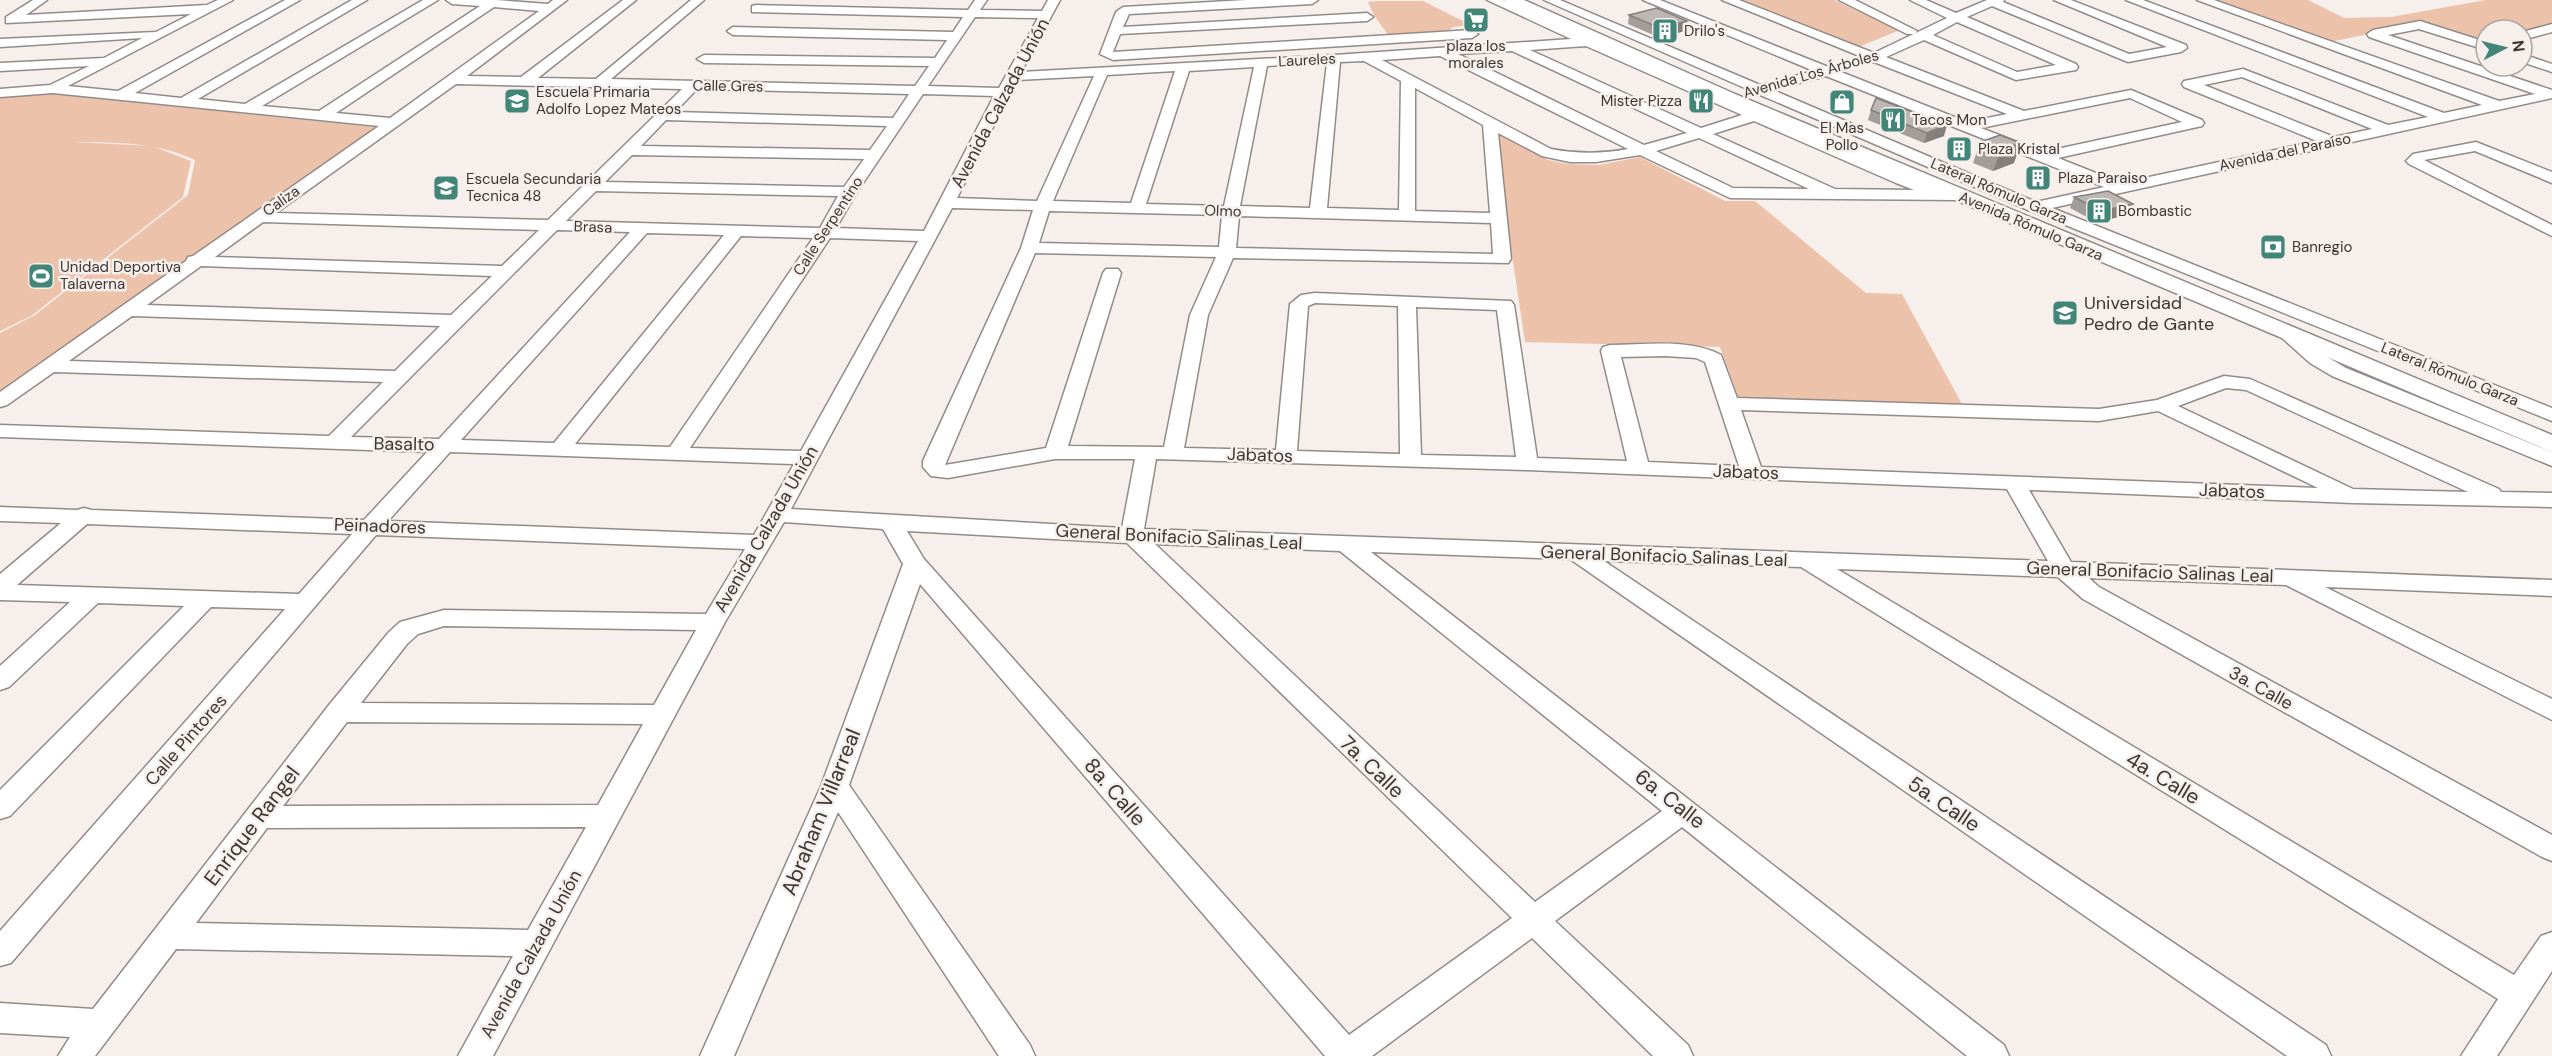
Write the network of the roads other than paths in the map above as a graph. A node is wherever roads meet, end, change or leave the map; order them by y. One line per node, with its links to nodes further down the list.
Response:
1 (41, 0): 34 (street)
2 (226, 0): 29 (street)
3 (294, 0): 78 (street)
4 (362, 0): 79 (street)
5 (432, 0): 81 (street)
6 (452, 0): 26 (street)
7 (630, 0): 69 (street)
8 (698, 0): 70 (street)
9 (766, 0): 30 (street)
10 (981, 0): 31 (street, Calle Serpentino)
11 (1312, 0): 37 (street)
12 (1358, 0): 33 (street)
13 (1493, 0): 46 (street)
14 (1512, 0): 46 (main road, Avenida Rómulo Garza)
15 (1530, 0): 76 (main road, Avenida Rómulo Garza)
16 (1550, 0): 76 (street, Lateral Rómulo Garza)
17 (1649, 0): 60 (street)
18 (1728, 0): 60 (street)
19 (1845, 0): 36 (street)
20 (1916, 0): 32 (street)
21 (1977, 0): 32 (street, Avenida Los Árboles)
22 (2060, 0): 25 (street)
23 (2132, 0): 50 (street)
24 (2203, 0): 45 (street)
25 (1995, 1): 32 (street, Avenida Los Árboles)
26 (492, 3): 27 (street); 82 (street)
27 (556, 4): 67 (street, Caliza)
28 (1050, 7): 31 (street); 71 (street, Avenida Calzada Unión)
29 (209, 9): 34 (street); 38 (street)
30 (756, 9): 31 (street); 43 (street)
31 (972, 12): 41 (street, Calle Serpentino)
32 (1951, 15): 36 (street, Avenida Los Árboles); 42 (street, Avenida Los Árboles); 42 (street)
33 (1367, 17): 37 (street); 44 (street)
34 (5, 24)
35 (2552, 28): 39 (street)
36 (1911, 30): 60 (street, Avenida Los Árboles)
37 (1114, 31): 44 (street)
38 (162, 33): 48 (street); 56 (street)
39 (2534, 33)
40 (1472, 34): 44 (street)
41 (956, 36): 43 (street); 57 (street, Calle Serpentino)
42 (1925, 36): 53 (street, Avenida Los Árboles)
43 (726, 38): 54 (street)
44 (1378, 40)
45 (2319, 41): 50 (street); 80 (street)
46 (1594, 42): 49 (street, Laureles); 76 (main road, Avenida Rómulo Garza)
47 (2474, 42): 63 (street)
48 (0, 43)
49 (1515, 48): 51 (street, Laureles); 92 (street)
50 (2267, 51): 86 (street)
51 (1444, 52): 52 (street, Laureles); 95 (street)
52 (1366, 57): 55 (street, Laureles); 68 (street)
53 (1874, 57): 60 (street); 83 (street)
54 (704, 59): 57 (street); 72 (street)
55 (1334, 59): 59 (street, Laureles); 109 (street)
56 (108, 61): 61 (street); 73 (street)
57 (939, 62): 74 (street, Calle Serpentino)
58 (2534, 62): 64 (street)
59 (1261, 63): 62 (street, Laureles); 108 (street)
60 (1838, 63): 76 (street, Avenida Los Árboles); 90 (street)
61 (0, 67)
62 (1183, 68): 65 (street, Laureles); 106 (street)
63 (2474, 68)
64 (2552, 68)
65 (1102, 72): 71 (street, Laureles); 105 (street)
66 (2504, 78): 77 (street)
67 (453, 80): 69 (street, Calle Gres); 88 (street, Caliza)
68 (1408, 80): 89 (street); 110 (street)
69 (525, 81): 70 (street, Calle Gres)
70 (599, 83): 72 (street, Calle Gres)
71 (1008, 84): 74 (street, Calle Gres); 104 (street, Avenida Calzada Unión)
72 (686, 85): 74 (street, Calle Gres); 84 (street)
73 (53, 89): 75 (street); 78 (street)
74 (919, 90): 87 (street, Calle Serpentino)
75 (0, 93)
76 (1732, 93): 85 (street, Lateral Rómulo Garza); 102 (main road, Avenida Rómulo Garza); 107 (main road, Avenida Rómulo Garza)
77 (2552, 94): 80 (street, Avenida del Paraíso)
78 (121, 95): 79 (street)
79 (183, 102): 81 (street)
80 (2498, 106): 86 (street, Avenida del Paraíso)
81 (249, 108): 82 (street)
82 (323, 115): 88 (street)
83 (2022, 115): 90 (street); 97 (street)
84 (662, 116): 87 (street); 94 (street)
85 (1754, 116): 92 (street); 102 (street, Lateral Rómulo Garza)
86 (2445, 118): 91 (street, Avenida del Paraíso)
87 (897, 122): 96 (street, Calle Serpentino)
88 (393, 123): 111 (street, Caliza)
89 (1490, 123): 95 (street); 112 (street)
90 (1963, 127): 97 (street)
91 (2387, 130): 93 (street, Avenida del Paraíso); 93 (street)
92 (1696, 133): 95 (street); 103 (street)
93 (2333, 142): 100 (street, Avenida del Paraíso)
94 (628, 150): 96 (street); 99 (street)
95 (1641, 150): 103 (street)
96 (874, 155): 101 (street, Calle Serpentino)
97 (2041, 156): 100 (street)
98 (2552, 178): 116 (street)
99 (591, 186): 101 (street); 113 (street)
100 (2122, 189): 107 (street, Avenida del Paraíso)
101 (849, 192): 117 (street, Calle Serpentino)
102 (1956, 195): 103 (street); 127 (main road, Avenida Rómulo Garza)
103 (1837, 196)
104 (947, 203): 105 (street, Olmo); 118 (street, Avenida Calzada Unión)
105 (1042, 207): 106 (street, Olmo); 119 (street)
106 (1137, 208): 108 (street, Olmo)
107 (2027, 209): 133 (street, Lateral Rómulo Garza); 134 (main road, Avenida Rómulo Garza)
108 (1230, 211): 109 (street, Olmo); 120 (street)
109 (1318, 213): 110 (street, Olmo)
110 (1407, 216): 112 (street, Olmo)
111 (258, 217): 113 (street, Brasa); 121 (street, Caliza)
112 (1499, 218): 120 (street)
113 (551, 225): 114 (street, Brasa); 122 (street)
114 (643, 228): 115 (street, Brasa); 138 (street, Calle Pintores)
115 (737, 231): 117 (street, Brasa); 139 (street)
116 (2552, 231)
117 (825, 233): 118 (street, Brasa); 141 (street, Calle Serpentino)
118 (928, 236): 144 (street, Avenida Calzada Unión)
119 (1029, 248): 120 (street); 142 (street, Jabatos)
120 (1227, 253): 140 (street)
121 (194, 261): 122 (street); 125 (street, Caliza)
122 (506, 271): 126 (street)
123 (1112, 273): 142 (street)
124 (1407, 303): 143 (street); 145 (street); 147 (street)
125 (126, 310): 126 (street); 128 (street, Caliza)
126 (456, 321): 129 (street)
127 (2288, 333): 137 (main road, Avenida Rómulo Garza); 146 (street)
128 (48, 366): 129 (street); 130 (street, Caliza)
129 (400, 377): 136 (street)
130 (0, 401)
131 (1730, 404): 132 (street); 148 (street); 149 (street)
132 (2161, 405): 151 (street); 152 (street)
133 (2552, 415)
134 (2552, 430)
135 (0, 431): 136 (street, Basalto)
136 (333, 443): 138 (street, Basalto)
137 (2552, 444)
138 (445, 445): 139 (street, Basalto); 158 (street, Calle Pintores)
139 (560, 449): 141 (street, Basalto)
140 (1160, 452): 142 (street, Jabatos); 143 (street, Jabatos); 159 (street)
141 (676, 453): 144 (street, Basalto)
142 (1055, 453)
143 (1286, 456): 145 (street, Jabatos)
144 (807, 458): 156 (street, Avenida Calzada Unión)
145 (1411, 460): 147 (street, Jabatos)
146 (2552, 460)
147 (1527, 464): 148 (street, Jabatos)
148 (1640, 469): 149 (street, Jabatos)
149 (1752, 472): 150 (street, Jabatos)
150 (2014, 483): 151 (street, Jabatos); 165 (street, 3a. Calle)
151 (2353, 496): 152 (street, Jabatos)
152 (2499, 498): 153 (street, Jabatos)
153 (2550, 498)
154 (0, 514): 155 (street, Peinadores)
155 (84, 515): 158 (street, Peinadores); 167 (street)
156 (777, 515): 157 (street, General Bonifacio Salinas Leal); 160 (street, Avenida Calzada Unión)
157 (891, 523): 159 (street, General Bonifacio Salinas Leal); 164 (street, 8a. Calle)
158 (371, 526): 160 (street, Peinadores); 172 (street, Calle Pintores)
159 (1132, 535): 161 (street, General Bonifacio Salinas Leal); 184 (street, 7a. Calle)
160 (760, 542): 173 (street, Avenida Calzada Unión)
161 (1347, 545): 162 (street, General Bonifacio Salinas Leal); 180 (street, 6a. Calle)
162 (1575, 552): 163 (street, General Bonifacio Salinas Leal); 199 (street, 5a. Calle)
163 (1809, 562): 165 (street, General Bonifacio Salinas Leal); 189 (street, 4a. Calle)
164 (915, 564): 178 (street, Abraham Villarreal); 196 (street, 8a. Calle)
165 (2063, 568): 166 (street, General Bonifacio Salinas Leal); 183 (street, 3a. Calle)
166 (2289, 578): 168 (street, General Bonifacio Salinas Leal); 175 (street)
167 (0, 587)
168 (2549, 589)
169 (0, 592): 170 (street)
170 (90, 597): 171 (street); 174 (street)
171 (205, 599): 172 (street); 179 (street)
172 (305, 602): 188 (street, Calle Pintores)
173 (713, 622): 176 (street, Enrique Rangel); 177 (street, Avenida Calzada Unión)
174 (0, 681)
175 (2552, 710)
176 (338, 712): 177 (street); 182 (street, Enrique Rangel)
177 (662, 715): 181 (street, Avenida Calzada Unión)
178 (835, 786): 194 (street, Abraham Villarreal); 195 (street)
179 (0, 808)
180 (1684, 810): 184 (street); 198 (street, 6a. Calle)
181 (607, 816): 182 (street); 186 (street, Avenida Calzada Unión)
182 (258, 817): 185 (street, Enrique Rangel)
183 (2552, 849)
184 (1532, 920): 196 (street); 197 (street, 7a. Calle)
185 (171, 936): 186 (street); 191 (street, Enrique Rangel)
186 (536, 943): 193 (street, Avenida Calzada Unión)
187 (2552, 945): 189 (street)
188 (0, 953)
189 (2518, 994): 200 (street)
190 (0, 1018): 191 (street)
191 (101, 1024): 192 (street, Enrique Rangel)
192 (75, 1056)
193 (475, 1056)
194 (717, 1056)
195 (1018, 1056)
196 (1346, 1056)
197 (1676, 1056)
198 (1992, 1056)
199 (2314, 1056)
200 (2478, 1056)

